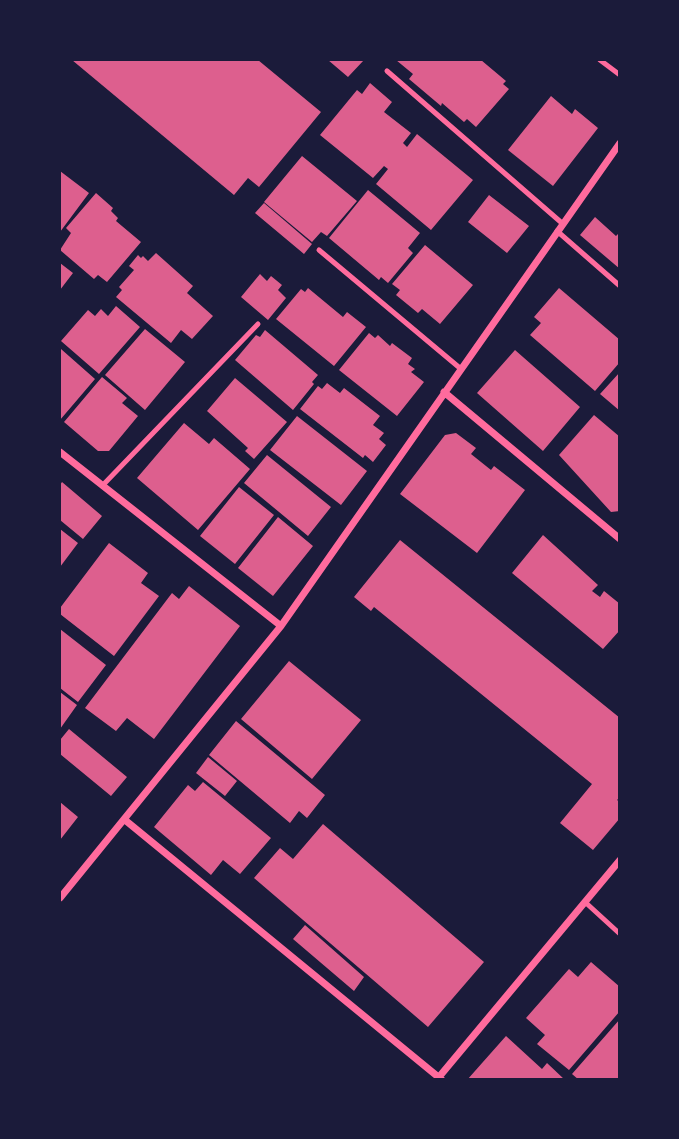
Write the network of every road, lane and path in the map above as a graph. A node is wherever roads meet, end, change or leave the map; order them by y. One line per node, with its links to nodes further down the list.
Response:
1 (600, 60): 3 (lane)
2 (387, 71): 5 (lane)
3 (620, 75)
4 (620, 143): 5 (street)
5 (563, 224): 6 (street)
6 (557, 232): 8 (lane); 10 (street)
7 (319, 250): 10 (lane)
8 (620, 286)
9 (258, 324): 13 (lane)
10 (461, 369): 11 (street)
11 (444, 392): 14 (street); 15 (street)
12 (60, 452): 13 (street)
13 (102, 486): 15 (street)
14 (620, 539)
15 (281, 626): 16 (street)
16 (125, 820): 18 (street); 21 (street)
17 (620, 860): 19 (street)
18 (60, 898)
19 (584, 902): 20 (lane); 21 (street)
20 (620, 934)
21 (440, 1078)

